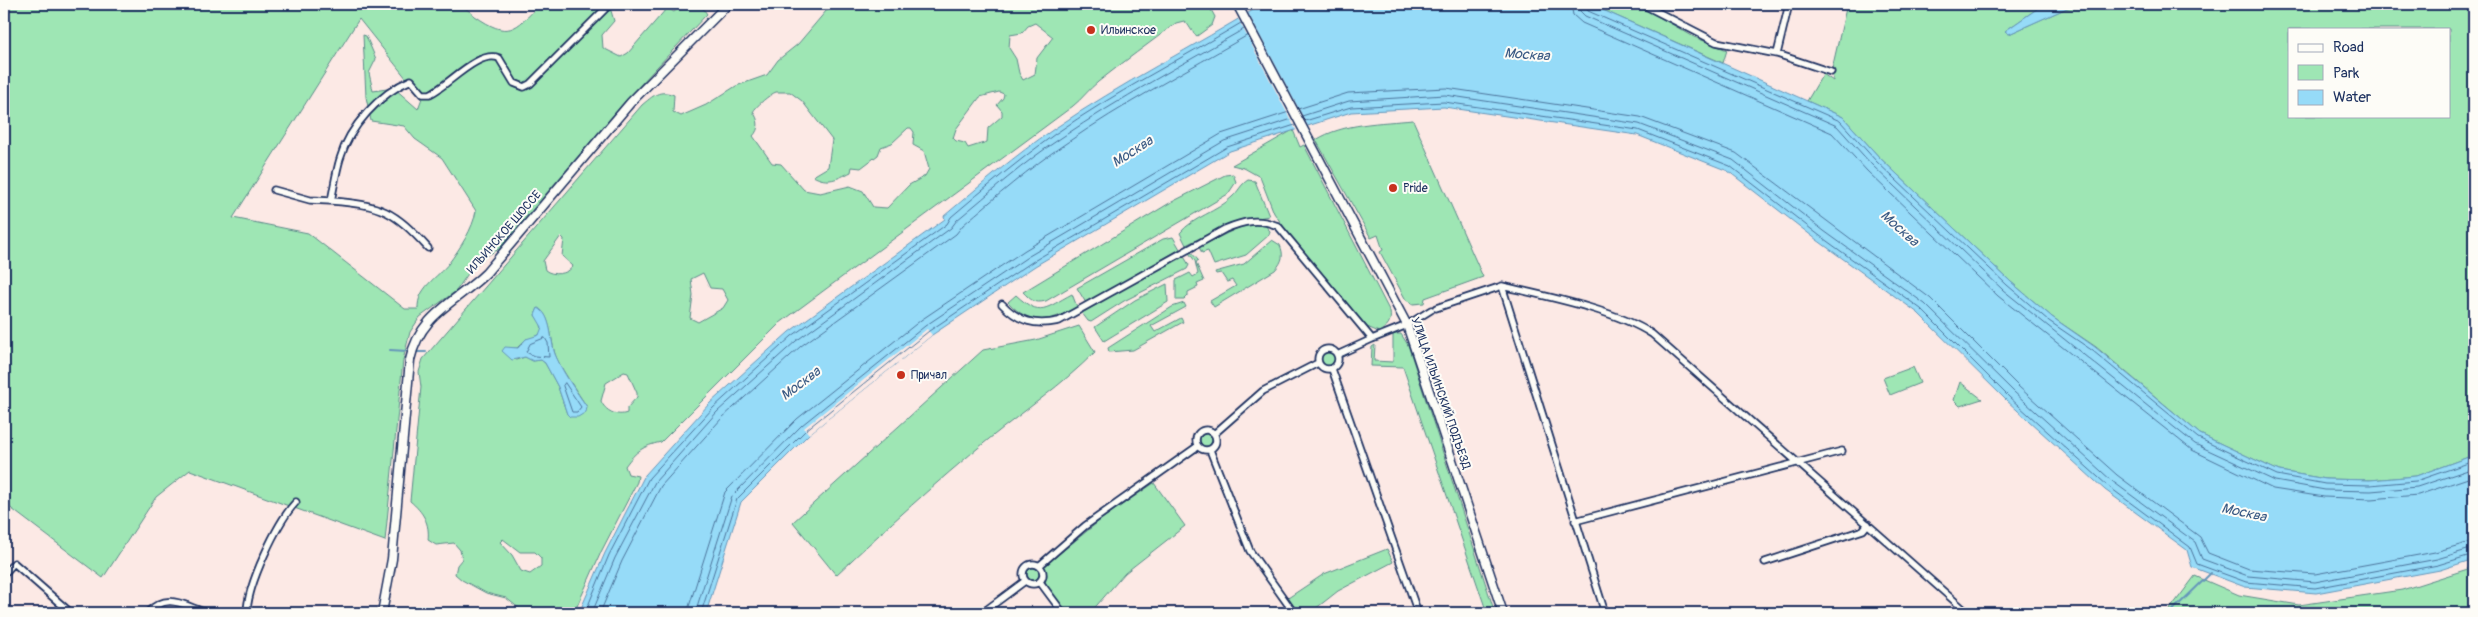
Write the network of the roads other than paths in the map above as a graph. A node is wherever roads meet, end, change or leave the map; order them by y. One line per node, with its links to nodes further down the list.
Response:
1 (610, 4): 9 (street)
2 (728, 4): 35 (main road, ИЛЬИНСКОЕ ШОССЕ)
3 (1237, 4): 13 (main road, УЛИЦА ИЛЬИНСКИЙ ПОДЪЕЗД)
4 (1645, 4): 6 (street)
5 (1789, 4): 6 (street)
6 (1777, 54): 7 (street)
7 (1831, 72)
8 (274, 190): 9 (street)
9 (331, 201): 10 (street)
10 (428, 248)
11 (1502, 286): 13 (street); 22 (street); 24 (street)
12 (1002, 304): 14 (street)
13 (1408, 324): 14 (street); 40 (main road, УЛИЦА ИЛЬИНСКИЙ ПОДЪЕЗД)
14 (1372, 339): 15 (street)
15 (1337, 354): 16 (street); 17 (street)
16 (1318, 363): 17 (street); 18 (street)
17 (1332, 369): 39 (street)
18 (1214, 434): 19 (street); 20 (street)
19 (1198, 446): 20 (street); 27 (street)
20 (1210, 450): 38 (street)
21 (1842, 452): 22 (street)
22 (1798, 463): 24 (street); 25 (street)
23 (296, 502): 34 (street)
24 (1576, 521): 41 (street)
25 (1868, 524): 26 (street); 42 (street)
26 (1765, 562)
27 (1039, 566): 29 (street); 30 (street)
28 (4, 574): 31 (street)
29 (1025, 581): 30 (street); 36 (street)
30 (1040, 582): 37 (street)
31 (71, 613)
32 (147, 613): 33 (street)
33 (207, 613)
34 (247, 613)
35 (382, 613)
36 (982, 613)
37 (1063, 613)
38 (1294, 613)
39 (1418, 613)
40 (1503, 613)
41 (1605, 613)
42 (1968, 613)

